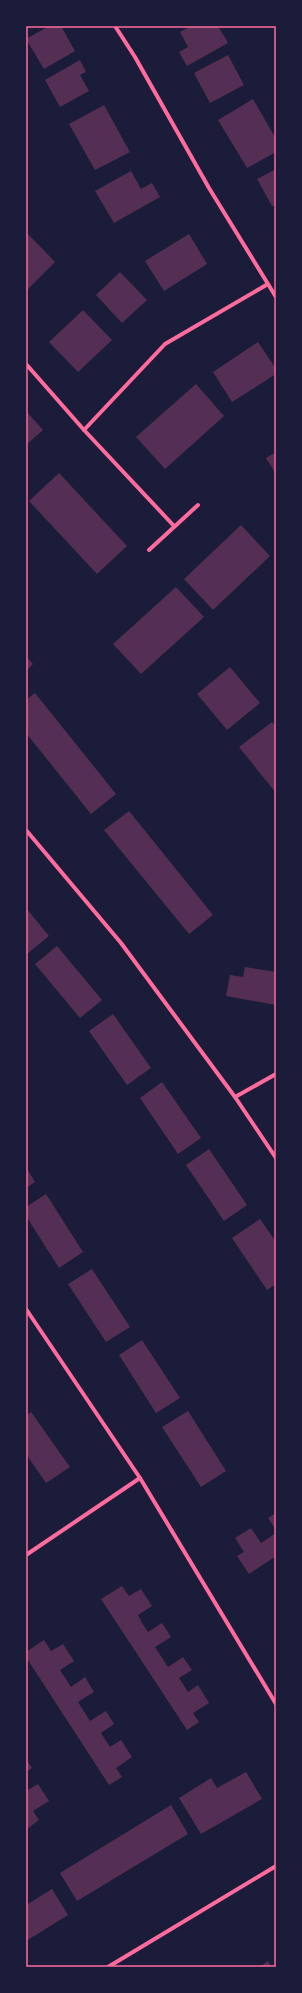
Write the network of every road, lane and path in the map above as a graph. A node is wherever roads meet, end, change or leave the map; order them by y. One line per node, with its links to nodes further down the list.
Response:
1 (115, 26): 2 (street)
2 (268, 284): 3 (street); 5 (street)
3 (276, 297)
4 (26, 364): 5 (street)
5 (84, 430): 7 (street)
6 (198, 505): 7 (street)
7 (174, 526): 8 (street)
8 (148, 550)
9 (26, 830): 11 (street)
10 (276, 1074): 11 (street)
11 (236, 1097): 12 (street)
12 (276, 1158)
13 (26, 1309): 14 (street)
14 (140, 1478): 15 (street); 16 (street)
15 (26, 1555)
16 (276, 1704)
17 (276, 1866): 18 (street)
18 (108, 1967)

